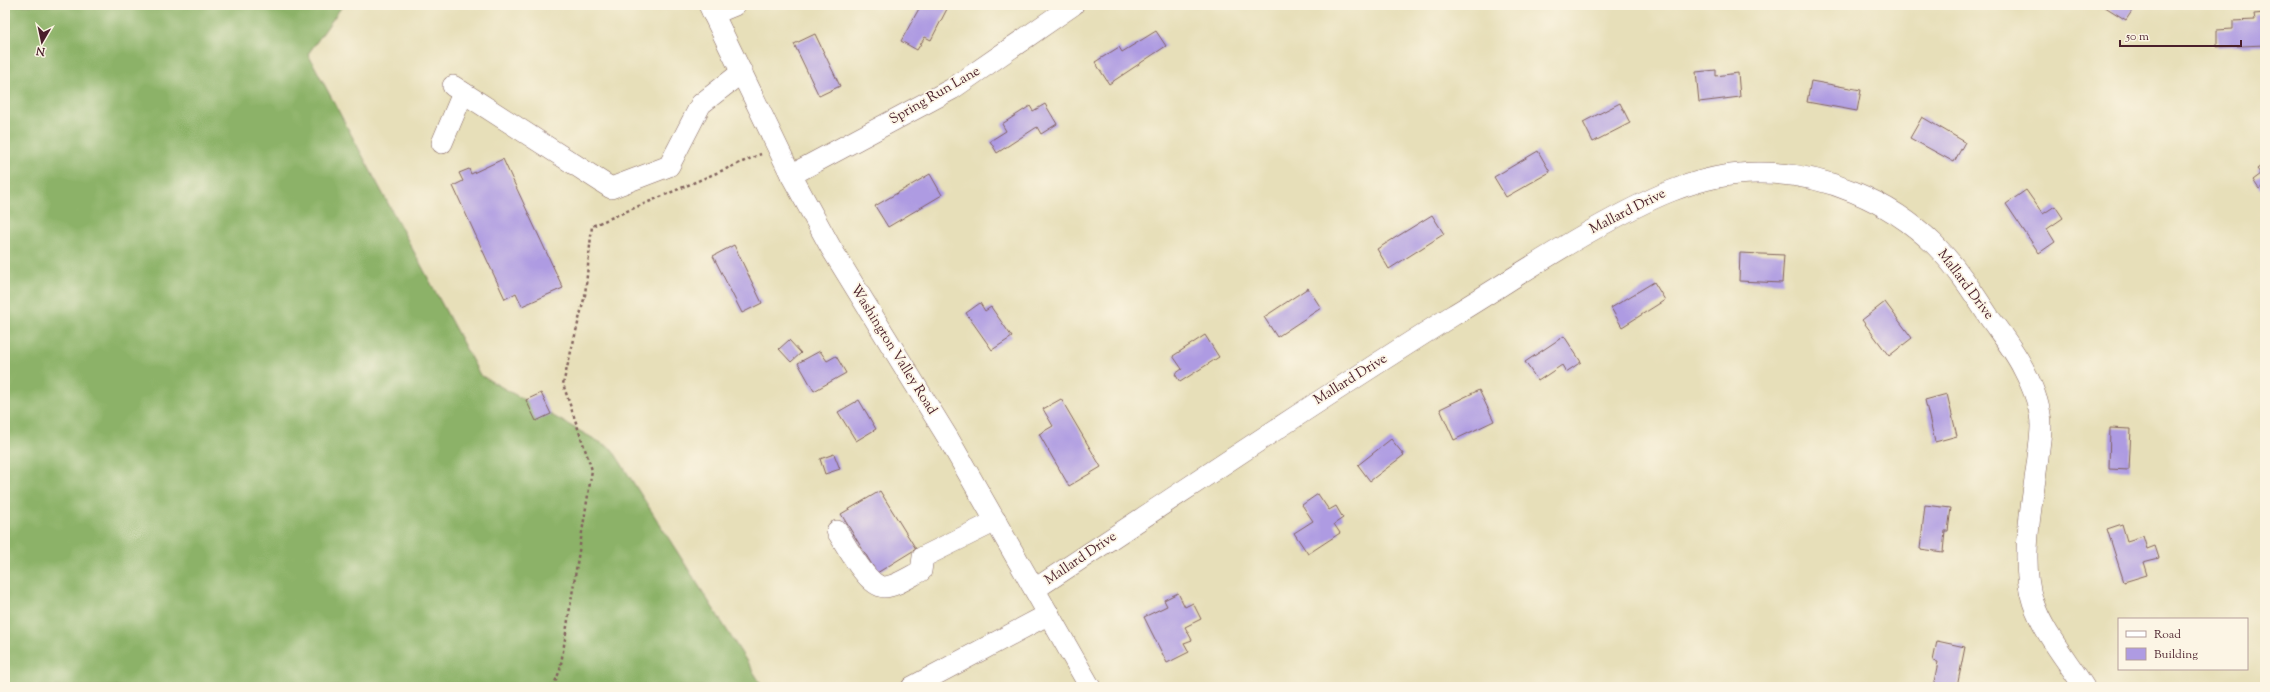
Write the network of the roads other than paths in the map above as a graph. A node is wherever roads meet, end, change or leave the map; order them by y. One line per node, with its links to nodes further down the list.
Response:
1 (735, 5): 3 (street)
2 (1073, 5): 6 (street, Spring Run Lane)
3 (711, 9): 4 (street, Washington Valley Road)
4 (742, 72): 5 (street); 6 (street, Washington Valley Road)
5 (442, 143)
6 (791, 175): 7 (street, Washington Valley Road)
7 (996, 521): 8 (street); 9 (street, Washington Valley Road)
8 (837, 531)
9 (1035, 589): 10 (street, Washington Valley Road); 13 (street, Mallard Drive)
10 (1049, 614): 11 (street); 12 (street, Washington Valley Road)
11 (912, 687)
12 (1090, 687)
13 (2084, 687)

